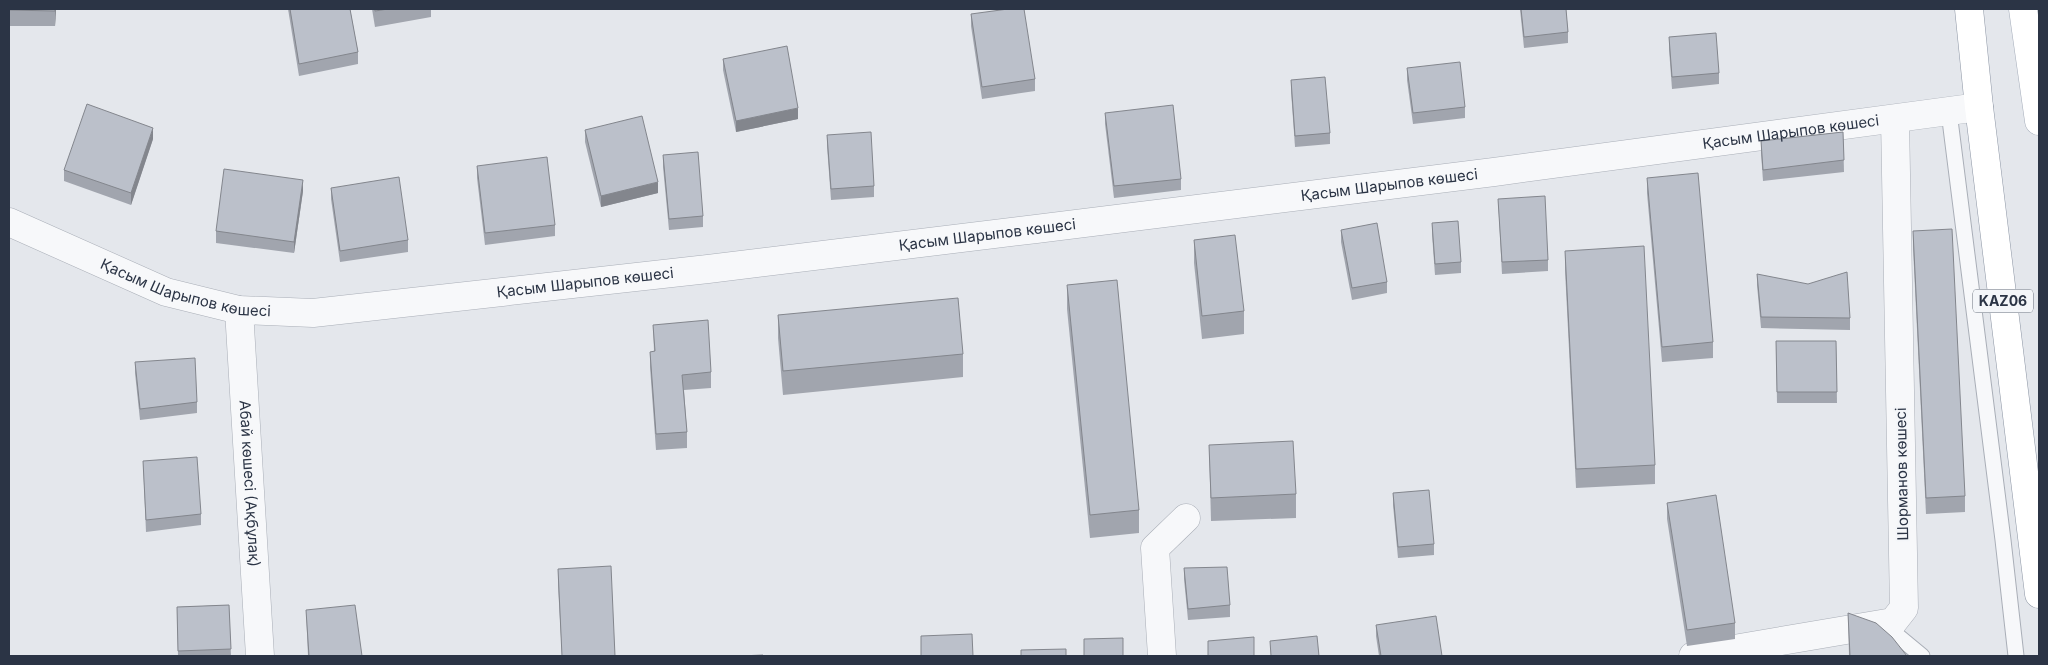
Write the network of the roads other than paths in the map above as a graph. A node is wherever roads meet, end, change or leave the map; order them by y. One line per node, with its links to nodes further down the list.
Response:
1 (1969, 9): 3 (main road, KАZ06)
2 (2023, 9): 6 (main road)
3 (1979, 107): 4 (street, Қасым Шарыпов көшесі); 10 (main road, KАZ06)
4 (1949, 112): 5 (street, Қасым Шарыпов көшесі); 16 (lane)
5 (1895, 118): 8 (street, Қасым Шарыпов көшесі); 11 (street, Шорманов көшесі)
6 (2039, 121)
7 (9, 222): 8 (street, Қасым Шарыпов көшесі)
8 (239, 310): 12 (street, Абай көшесі (Ақбұлақ))
9 (1186, 518): 13 (street)
10 (2039, 594)
11 (1878, 625): 14 (street, Шорманов көшесі); 15 (lane)
12 (260, 656)
13 (1162, 656)
14 (1693, 656)
15 (1922, 656)
16 (2016, 656)

